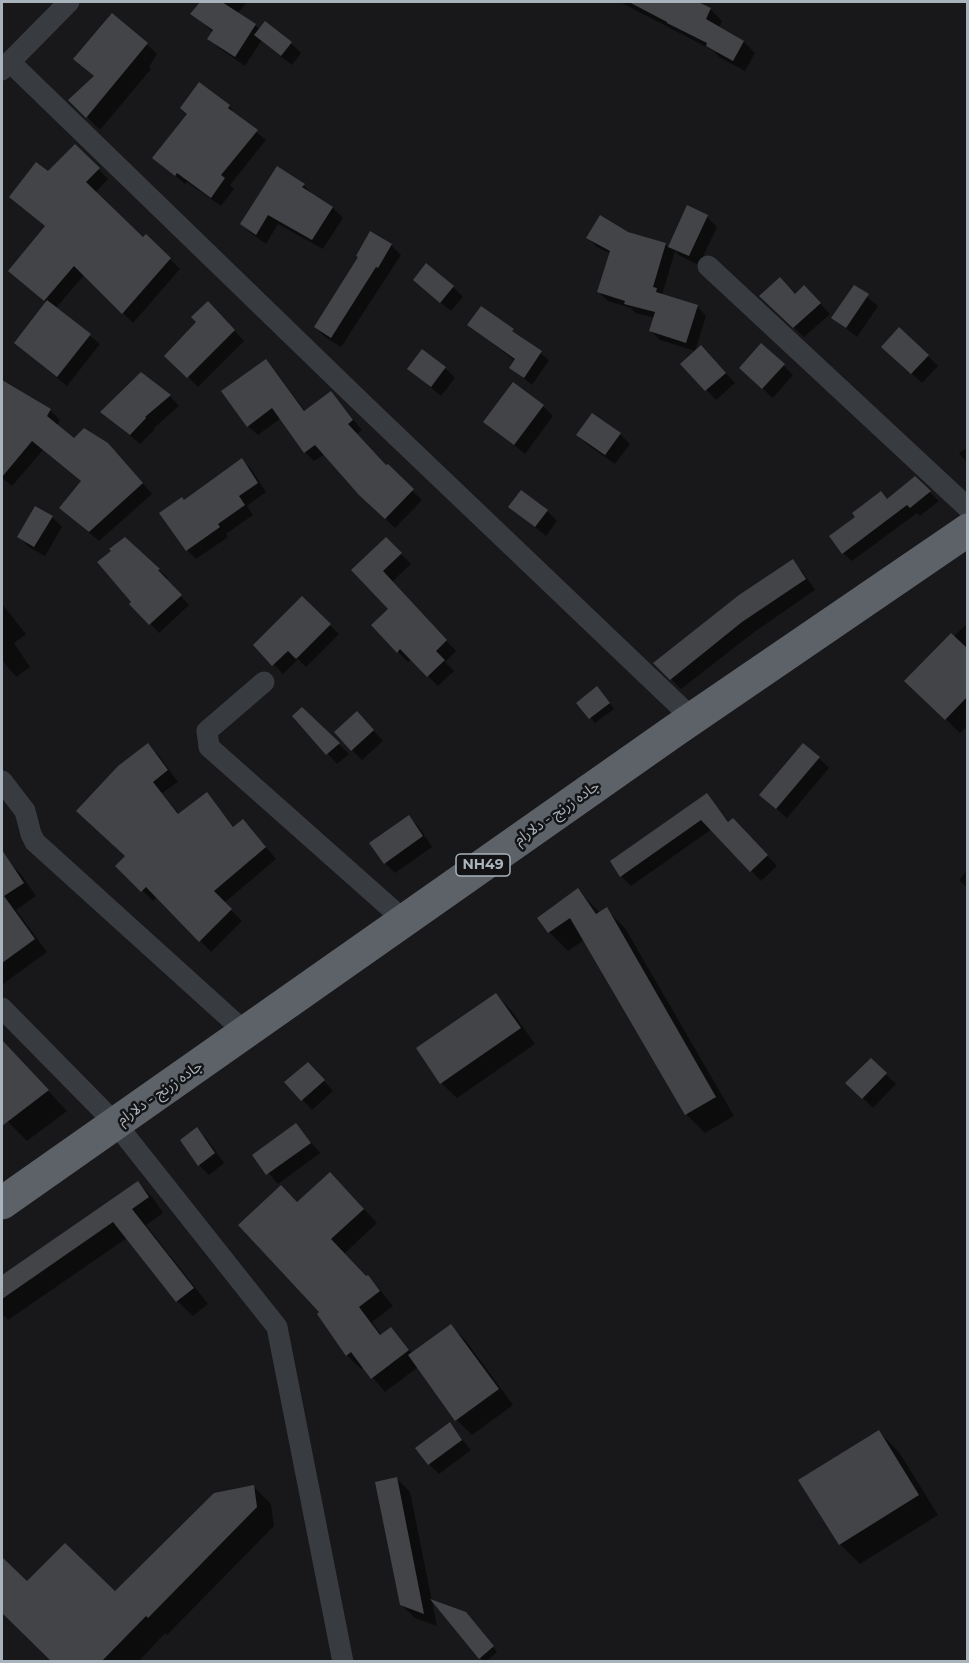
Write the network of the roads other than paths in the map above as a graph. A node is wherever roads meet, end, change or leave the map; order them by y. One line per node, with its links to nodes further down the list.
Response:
1 (69, 2): 2 (street)
2 (6, 66): 7 (street)
3 (708, 266): 4 (street)
4 (968, 508)
5 (968, 530): 7 (highway, جاده زرنج - دلارام / NH49)
6 (264, 682): 9 (street)
7 (693, 719): 9 (highway, جاده زرنج - دلارام / NH49)
8 (2, 781): 11 (street)
9 (404, 920): 11 (highway, جاده زرنج - دلارام / NH49)
10 (2, 1008): 12 (street)
11 (245, 1032): 12 (highway, جاده زرنج - دلارام / NH49)
12 (116, 1124): 13 (highway, جاده زرنج - دلارام / NH49); 14 (street)
13 (2, 1203)
14 (343, 1662)

